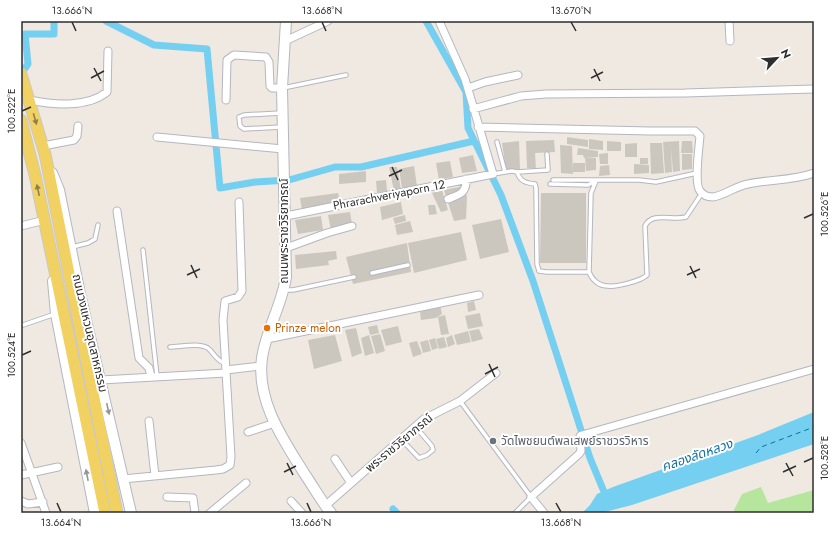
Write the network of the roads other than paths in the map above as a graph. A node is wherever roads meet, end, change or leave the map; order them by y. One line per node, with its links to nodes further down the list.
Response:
1 (286, 21): 5 (main road, ถนนพระราชวิริยาภรณ์)
2 (328, 21): 5 (street)
3 (439, 21): 12 (street)
4 (729, 21): 6 (street)
5 (285, 40): 11 (main road, ถนนพระราชวิริยาภรณ์)
6 (730, 41)
7 (108, 51): 14 (street)
8 (346, 75): 11 (lane)
9 (518, 75): 12 (street)
10 (23, 80): 14 (main road, ถนนวงแหวนอุตสาหกรรม)
11 (282, 88): 15 (street); 17 (main road, ถนนพระราชวิริยาภรณ์)
12 (468, 88): 16 (street)
13 (814, 89): 16 (street)
14 (30, 100): 26 (main road, ถนนวงแหวนอุตสาหกรรม, one-way to 26)
15 (226, 100)
16 (473, 109): 21 (street)
17 (282, 113): 20 (main road, ถนนพระราชวิริยาภรณ์); 20 (lane)
18 (21, 120): 24 (main road, ถนนวงแหวนอุตสาหกรรม)
19 (78, 126): 26 (street)
20 (282, 127): 25 (main road, ถนนพระราชวิริยาภรณ์)
21 (478, 127): 30 (street); 32 (street)
22 (157, 137): 25 (street)
23 (497, 142): 28 (lane)
24 (24, 144): 41 (main road, ถนนวงแหวนอุตสาหกรรม, one-way to 24)
25 (283, 149): 40 (main road, ถนนพระราชวิริยาภรณ์)
26 (44, 150): 45 (main road, ถนนวงแหวนอุตสาหกรรม); 87 (main road, ถนนวงแหวนอุตสาหกรรม)
27 (548, 154): 29 (lane)
28 (505, 172): 29 (lane); 32 (lane)
29 (517, 172): 49 (lane)
30 (697, 173): 34 (lane); 36 (street)
31 (814, 173): 36 (street)
32 (492, 175): 33 (street, Phrarachveriyaporn 12)
33 (466, 179): 37 (street); 40 (street, Phrarachveriyaporn 12)
34 (596, 181): 35 (lane); 49 (lane)
35 (552, 182)
36 (702, 193): 49 (lane)
37 (448, 199)
38 (239, 202): 59 (street)
39 (117, 211): 62 (street)
40 (286, 216): 46 (main road, ถนนพระราชวิริยาภรณ์)
41 (46, 224): 43 (street); 54 (main road, ถนนวงแหวนอุตสาหกรรม); 86 (main road, ถนนวงแหวนอุตสาหกรรม)
42 (98, 225): 45 (lane)
43 (21, 226)
44 (352, 226): 46 (street)
45 (70, 248): 63 (main road, ถนนวงแหวนอุตสาหกรรม)
46 (286, 248): 52 (main road, ถนนพระราชวิริยาภรณ์)
47 (143, 250): 62 (lane)
48 (408, 265): 50 (lane)
49 (589, 272)
50 (372, 273)
51 (354, 277): 52 (lane)
52 (284, 290): 56 (main road, ถนนพระราชวิริยาภรณ์)
53 (479, 295): 56 (street)
54 (56, 314): 55 (lane); 86 (main road, ถนนวงแหวนอุตสาหกรรม, one-way to 54)
55 (23, 325)
56 (267, 339): 58 (main road, ถนนพระราชวิริยาภรณ์)
57 (170, 347): 59 (lane)
58 (261, 366): 59 (street); 66 (main road, ถนนพระราชวิริยาภรณ์)
59 (226, 369): 62 (street); 75 (street)
60 (814, 369): 80 (street)
61 (496, 373): 64 (street, พระราชวิริยาภรณ์)
62 (154, 377): 63 (street)
63 (101, 380): 76 (main road, ถนนวงแหวนอุตสาหกรรม, one-way to 76)
64 (460, 401): 67 (street, พระราชวิริยาภรณ์); 80 (lane)
65 (149, 421): 75 (street)
66 (275, 423): 68 (street); 84 (main road, ถนนพระราชวิริยาภรณ์)
67 (415, 426): 69 (street, พระราชวิริยาภรณ์); 69 (lane)
68 (248, 432)
69 (401, 439): 78 (street, พระราชวิริยาภรณ์)
70 (21, 444): 73 (street)
71 (335, 459): 78 (street)
72 (58, 467): 73 (street)
73 (33, 474): 74 (street); 83 (street)
74 (21, 475)
75 (155, 476): 76 (street)
76 (123, 479): 88 (main road, ถนนวงแหวนอุตสาหกรรม)
77 (246, 483): 90 (street)
78 (351, 484): 84 (street, พระราชวิริยาภรณ์)
79 (167, 497): 89 (street)
80 (531, 497): 92 (lane); 93 (street)
81 (21, 501): 83 (street)
82 (291, 501): 91 (street)
83 (43, 502): 85 (street)
84 (325, 511)
85 (46, 513)
86 (96, 513)
87 (117, 513)
88 (131, 513)
89 (195, 513)
90 (210, 513)
91 (302, 513)
92 (515, 513)
93 (544, 513)

